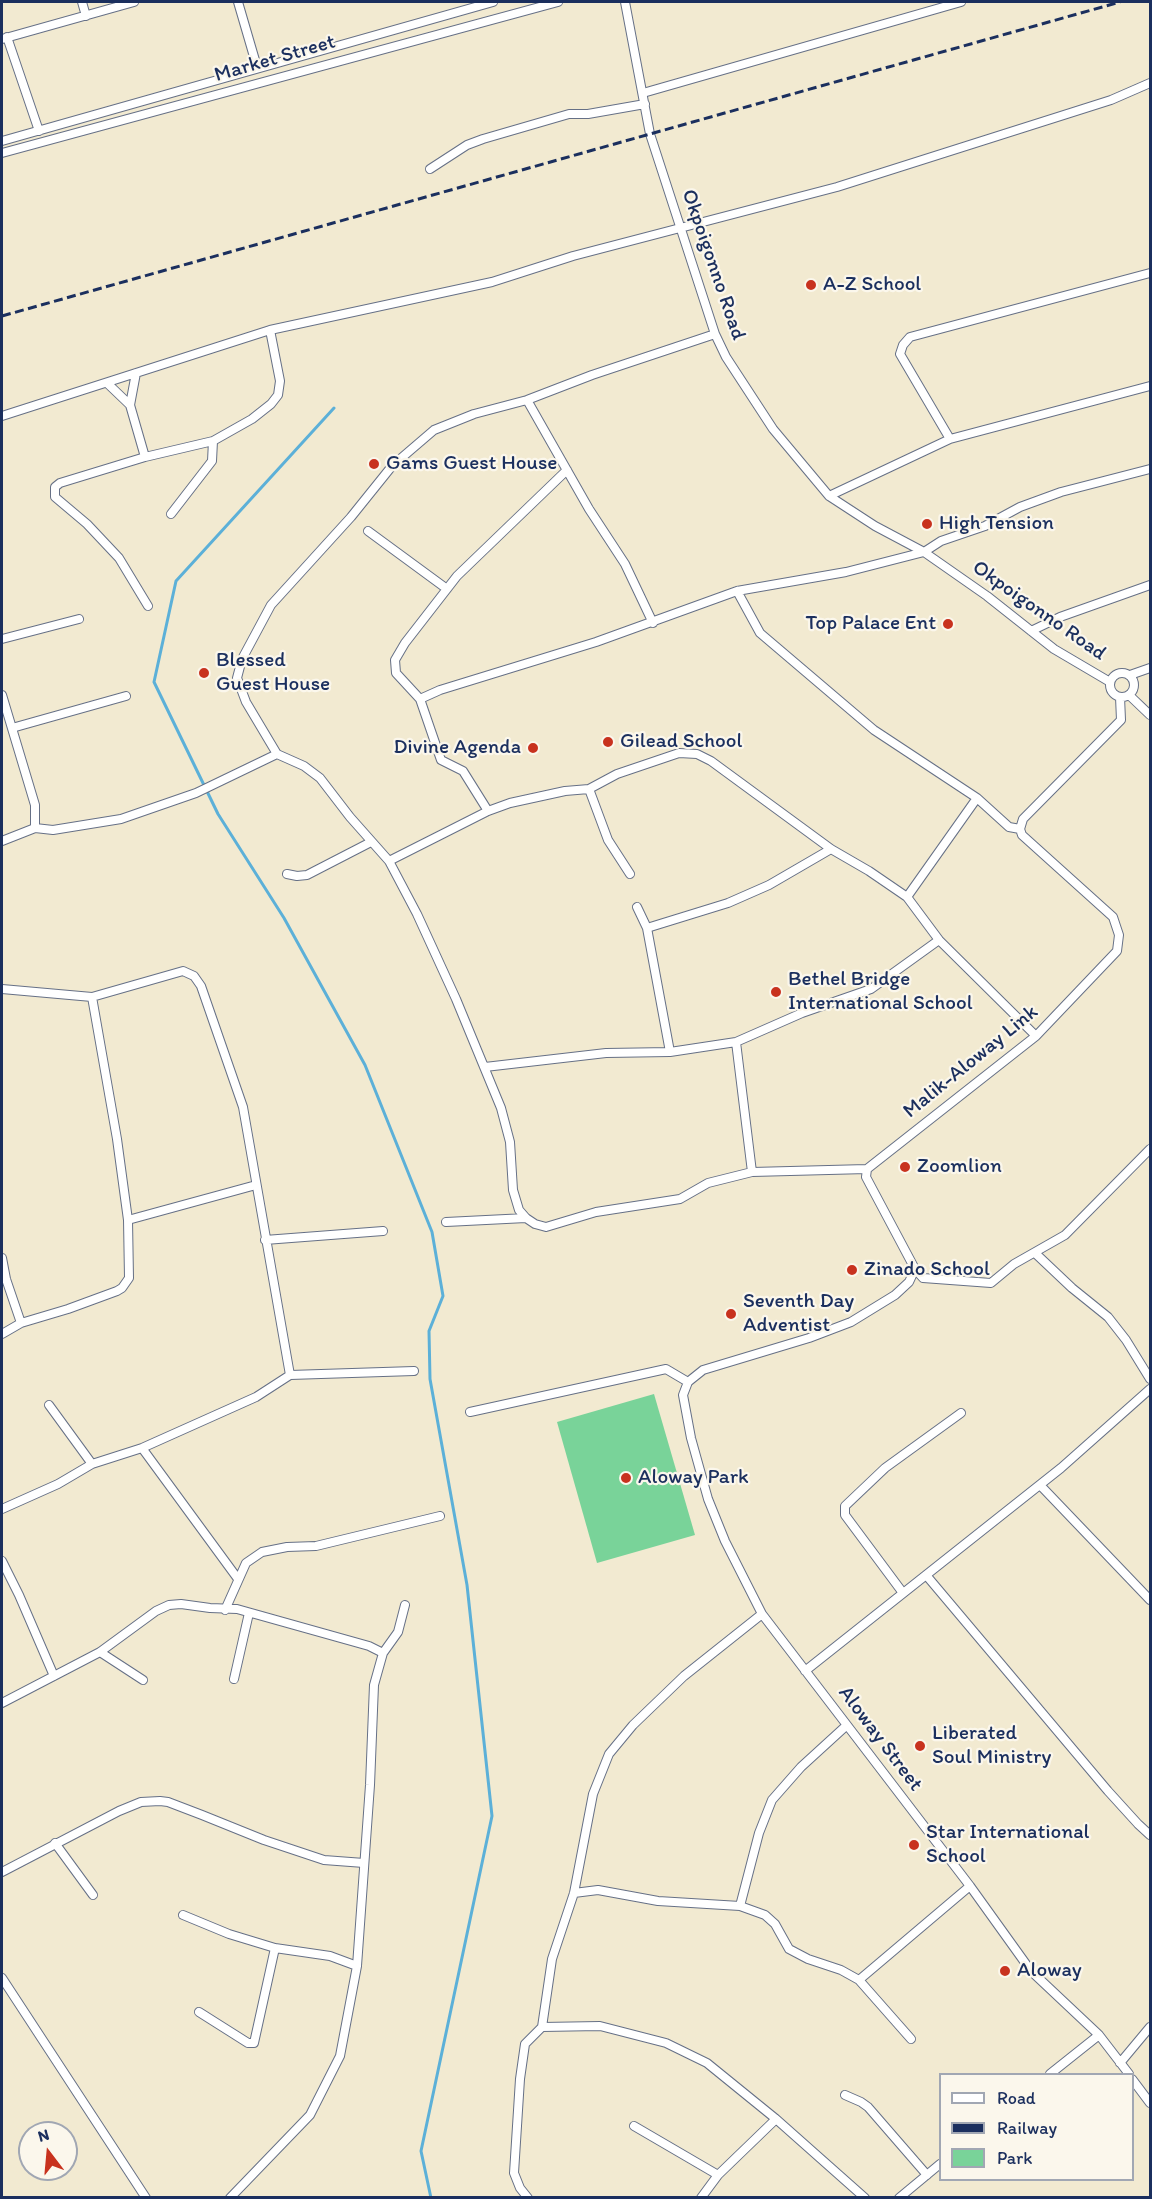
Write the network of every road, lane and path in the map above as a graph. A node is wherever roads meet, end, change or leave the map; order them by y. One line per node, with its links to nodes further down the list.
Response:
1 (82, 2): 8 (street)
2 (134, 2): 8 (street)
3 (238, 2): 10 (street)
4 (492, 2): 10 (street, Market Street)
5 (558, 2): 16 (street, Market Street)
6 (625, 2): 12 (street, Okpoigonno Road)
7 (961, 2): 12 (street)
8 (86, 16): 9 (street)
9 (4, 38): 14 (street)
10 (257, 67): 14 (street, Market Street)
11 (1150, 83): 18 (street)
12 (643, 93): 13 (street, Okpoigonno Road)
13 (645, 104): 17 (street); 18 (street, Okpoigonno Road)
14 (39, 131): 15 (street, Market Street)
15 (2, 141)
16 (2, 153)
17 (430, 169)
18 (679, 228): 20 (street); 21 (street, Okpoigonno Road)
19 (1150, 273): 28 (street)
20 (270, 330): 22 (street); 29 (street)
21 (715, 334): 25 (street); 33 (street, Okpoigonno Road)
22 (136, 373): 23 (street); 26 (street)
23 (106, 383): 26 (street); 27 (street)
24 (1150, 386): 28 (street)
25 (527, 400): 32 (street); 55 (street)
26 (130, 405): 30 (street)
27 (2, 416)
28 (950, 439): 33 (street)
29 (213, 441): 30 (street); 34 (street)
30 (145, 457): 40 (street)
31 (1150, 469): 36 (street)
32 (567, 470): 38 (street); 42 (street)
33 (829, 496): 36 (street, Okpoigonno Road)
34 (171, 514)
35 (368, 531): 38 (street)
36 (924, 552): 39 (street); 43 (street, Okpoigonno Road)
37 (1150, 585): 43 (street)
38 (447, 589): 52 (street)
39 (737, 591): 42 (street); 57 (street, Malik-Aloway Link)
40 (148, 606)
41 (79, 619): 44 (street)
42 (653, 622): 52 (street)
43 (1031, 631): 47 (street, Okpoigonno Road)
44 (2, 639)
45 (1150, 668): 46 (street)
46 (1130, 675): 47 (street); 50 (street)
47 (1110, 682): 51 (street)
48 (2, 695): 54 (street)
49 (126, 696): 54 (street)
50 (1129, 696): 51 (street); 53 (street)
51 (1120, 697): 60 (street)
52 (420, 699): 58 (street)
53 (1150, 716)
54 (12, 728): 59 (street)
55 (277, 754): 59 (street); 62 (street)
56 (589, 789): 58 (street); 63 (street); 66 (street)
57 (977, 798): 60 (street, Malik-Aloway Link); 67 (street)
58 (488, 811): 64 (street)
59 (35, 828): 61 (street)
60 (1020, 829): 73 (street, Malik-Aloway Link)
61 (2, 841)
62 (370, 842): 64 (street); 65 (street)
63 (831, 849): 67 (street); 69 (street)
64 (389, 861): 76 (street)
65 (287, 874)
66 (630, 874)
67 (907, 897): 70 (street)
68 (637, 907): 69 (street)
69 (647, 928): 75 (street)
70 (939, 940): 73 (street); 74 (street)
71 (2, 989): 72 (street)
72 (92, 997): 80 (street); 82 (street)
73 (1036, 1036): 78 (street, Malik-Aloway Link)
74 (736, 1042): 75 (street); 79 (street)
75 (670, 1052): 76 (street)
76 (486, 1066): 81 (street)
77 (1150, 1149): 86 (street)
78 (867, 1169): 79 (street); 88 (street)
79 (752, 1172): 81 (street)
80 (256, 1185): 82 (street); 85 (street)
81 (526, 1218): 83 (street)
82 (128, 1220): 89 (street)
83 (446, 1222)
84 (383, 1231): 85 (street)
85 (265, 1240): 92 (street)
86 (1035, 1253): 88 (street); 93 (street)
87 (2, 1258): 89 (street)
88 (915, 1269): 94 (street)
89 (21, 1323): 90 (street)
90 (2, 1334)
91 (414, 1371): 92 (street)
92 (290, 1375): 99 (street)
93 (1150, 1379)
94 (688, 1382): 97 (street); 112 (street, Aloway Street)
95 (1150, 1389): 101 (street)
96 (49, 1406): 100 (street)
97 (470, 1412)
98 (961, 1413): 107 (street)
99 (142, 1448): 100 (street); 106 (street)
100 (92, 1464): 102 (street)
101 (1040, 1485): 105 (street); 108 (street)
102 (2, 1509)
103 (440, 1516): 106 (street)
104 (2, 1561): 116 (street)
105 (926, 1575): 107 (street); 121 (street)
106 (238, 1579): 110 (street)
107 (903, 1593): 115 (street)
108 (1150, 1600)
109 (405, 1605): 114 (street)
110 (225, 1610): 111 (street); 113 (street)
111 (249, 1613): 114 (street); 117 (street)
112 (762, 1614): 115 (street, Aloway Street); 126 (street)
113 (100, 1652): 116 (street); 118 (street)
114 (383, 1653): 123 (street)
115 (805, 1671): 120 (street, Aloway Street)
116 (54, 1676): 119 (street)
117 (234, 1679)
118 (143, 1680)
119 (2, 1703)
120 (847, 1725): 125 (street, Aloway Street); 128 (street)
121 (1150, 1835)
122 (55, 1843): 123 (street); 124 (street); 127 (street)
123 (364, 1863): 131 (street)
124 (2, 1872)
125 (970, 1886): 133 (street); 137 (street, Aloway Street)
126 (574, 1893): 128 (street); 135 (street)
127 (93, 1895)
128 (740, 1906): 133 (street)
129 (183, 1915): 130 (street)
130 (275, 1948): 131 (street); 134 (street)
131 (357, 1966): 151 (street)
132 (2, 1978): 150 (street)
133 (859, 1980): 138 (street)
134 (199, 2012)
135 (542, 2027): 145 (street); 152 (street)
136 (1150, 2027): 139 (street)
137 (1099, 2035): 139 (street, Aloway Street); 140 (street)
138 (911, 2039)
139 (1120, 2063): 141 (street, Aloway Street)
140 (1051, 2073)
141 (1128, 2073)
142 (1134, 2082): 144 (street)
143 (845, 2095): 149 (street)
144 (1150, 2103)
145 (776, 2119): 148 (street); 154 (street)
146 (634, 2126): 148 (street)
147 (939, 2165): 149 (street)
148 (718, 2175): 153 (street)
149 (927, 2175): 155 (street)
150 (146, 2198)
151 (230, 2198)
152 (528, 2198)
153 (701, 2198)
154 (865, 2198)
155 (899, 2198)

